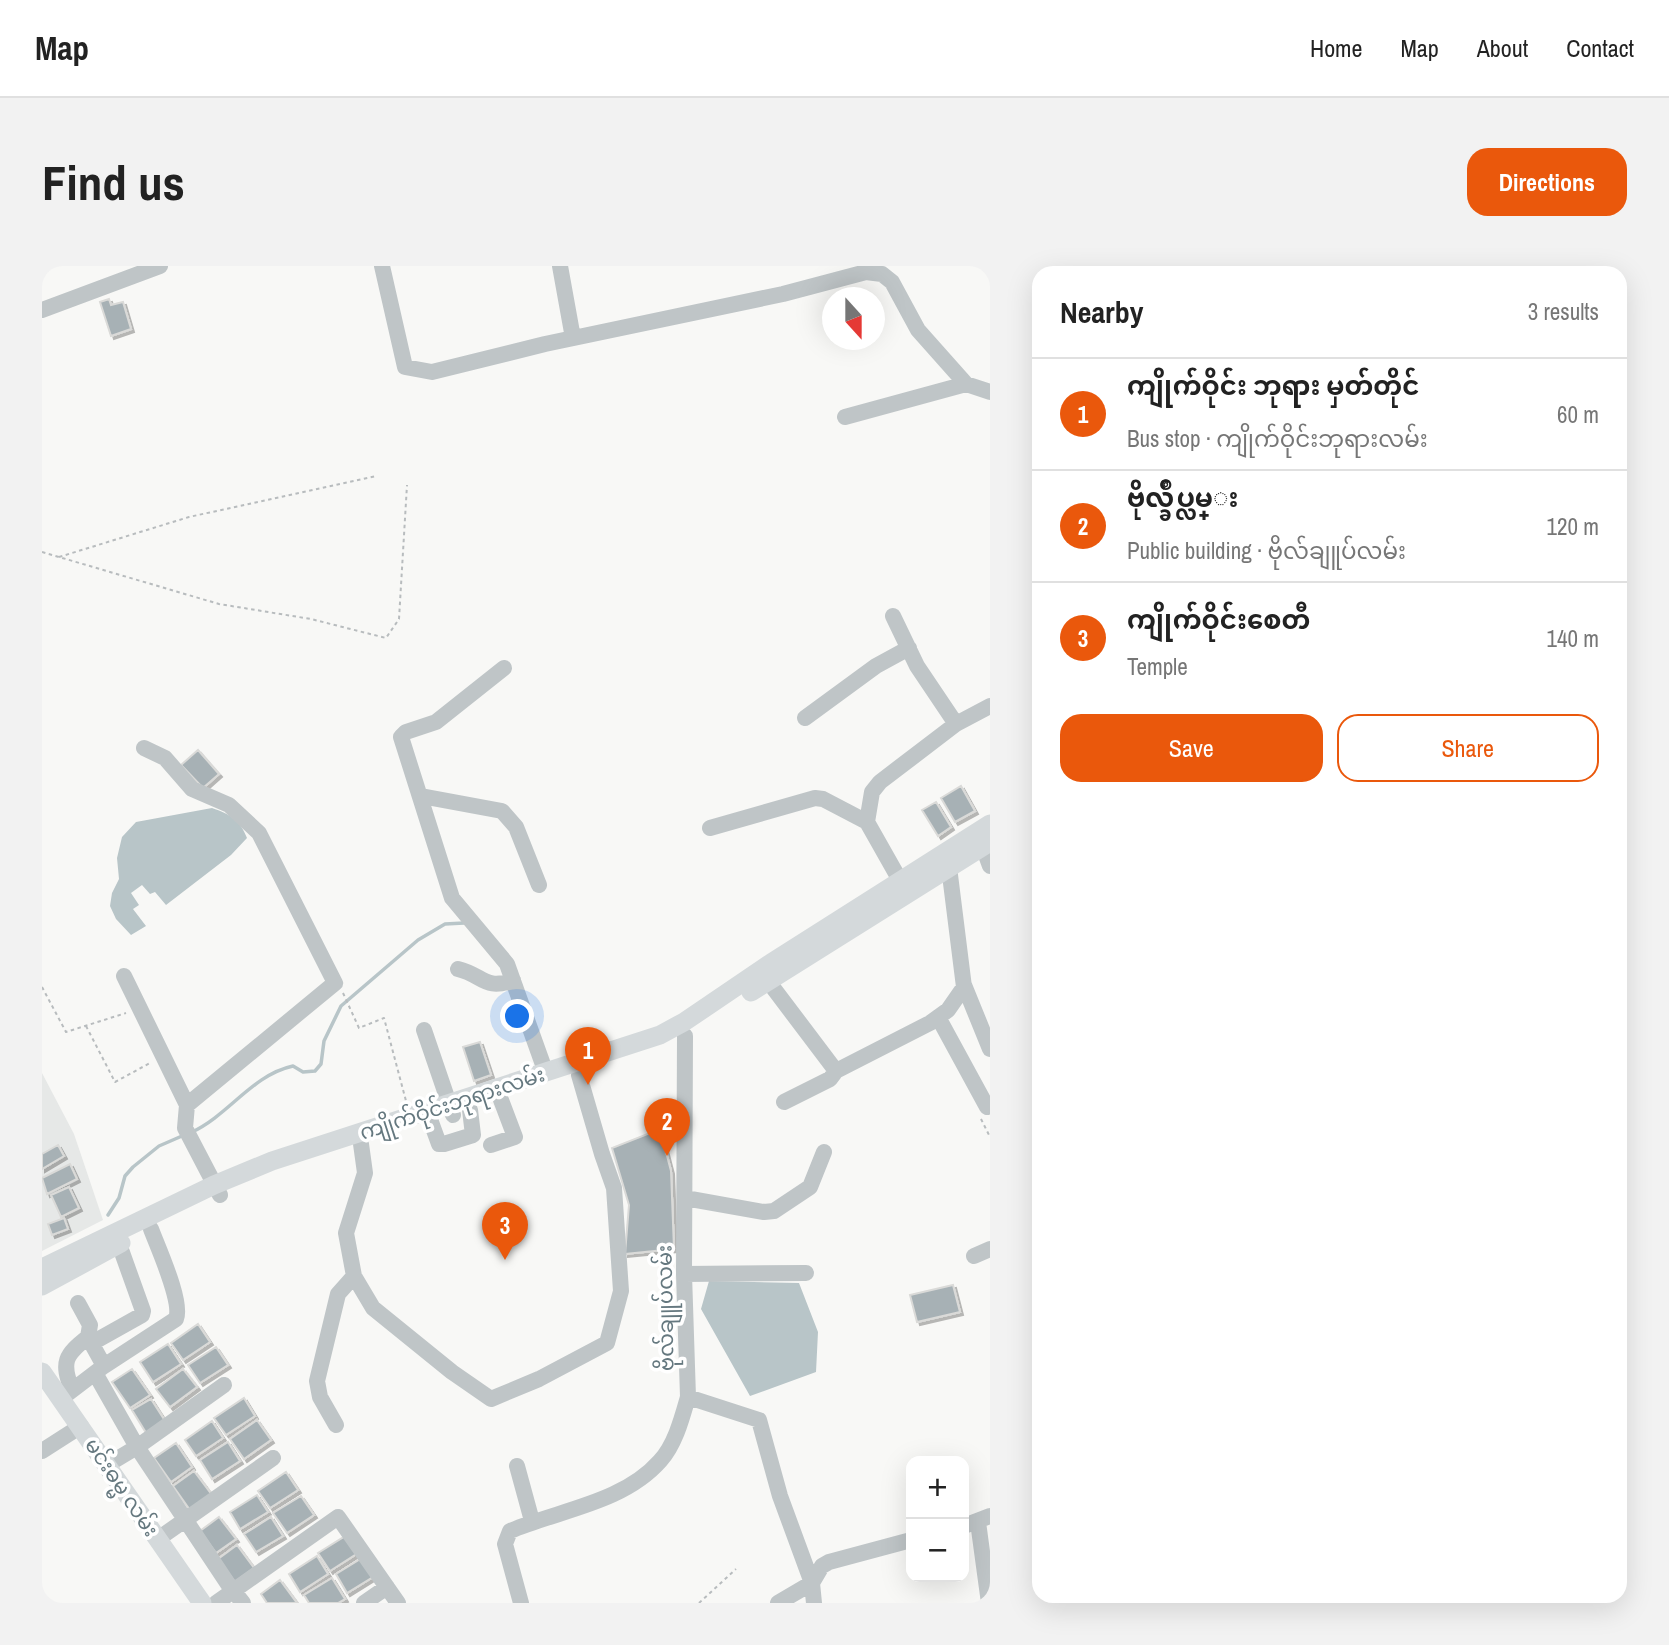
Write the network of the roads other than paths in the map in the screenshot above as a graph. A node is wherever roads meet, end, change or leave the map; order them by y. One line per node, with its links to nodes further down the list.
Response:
1 (160, 266): 4 (street)
2 (382, 266): 5 (street)
3 (560, 266): 5 (street)
4 (42, 310)
5 (573, 338): 6 (street)
6 (966, 384): 7 (street); 8 (street)
7 (990, 392)
8 (845, 417)
9 (893, 616): 10 (street)
10 (908, 648): 13 (street); 14 (street)
11 (504, 668): 16 (street)
12 (990, 706): 14 (street)
13 (805, 718)
14 (956, 724): 17 (street)
15 (144, 748): 38 (street)
16 (421, 796): 22 (street); 27 (street)
17 (867, 822): 18 (street); 23 (street)
18 (710, 828)
19 (985, 836): 20 (street); 21 (main road, ကျိုက်ဝိုင်းဘုရားလမ်း); 23 (main road, ကျိုက်ဝိုင်းဘုရားလမ်း)
20 (990, 866)
21 (950, 867): 23 (main road, ကျိုက်ဝိုင်းဘုရားလမ်း); 28 (street)
22 (539, 884)
23 (904, 886): 26 (main road, ကျိုက်ဝိုင်းဘုရားလမ်း)
24 (458, 969): 27 (street)
25 (124, 976): 38 (street)
26 (764, 976): 31 (main road, ကျိုက်ဝိုင်းဘုရားလမ်း); 33 (street); 34 (main road, ကျိုက်ဝိုင်းဘုရားလမ်း)
27 (513, 981): 34 (street)
28 (964, 985): 29 (street); 32 (street)
29 (938, 1017): 33 (street); 39 (street)
30 (424, 1030): 40 (street)
31 (685, 1036): 35 (main road, ကျိုက်ဝိုင်းဘုရားလမ်း); 46 (street, ဗိုလ်ချူပ်လမ်း)
32 (990, 1049)
33 (836, 1071): 37 (street)
34 (546, 1073): 40 (main road, ကျိုက်ဝိုင်းဘုရားလမ်း)
35 (579, 1075): 36 (main road, ကျိုက်ဝိုင်းဘုရားလမ်း); 54 (street)
36 (501, 1100): 40 (main road, ကျိုက်ဝိုင်းဘုရားလမ်း); 43 (street)
37 (784, 1102)
38 (187, 1105): 45 (street)
39 (988, 1106)
40 (457, 1109): 41 (main road, ကျိုက်ဝိုင်းဘုရားလမ်း); 41 (street); 45 (main road, ကျိုက်ဝိုင်းဘုရားလမ်း)
41 (431, 1122): 42 (main road, ကျိုက်ဝိုင်းဘုရားလမ်း)
42 (360, 1144): 45 (main road, ကျိုက်ဝိုင်းဘုရားလမ်း); 54 (street)
43 (491, 1145)
44 (824, 1152): 46 (street)
45 (217, 1190): 47 (main road, ကျိုက်ဝိုင်းဘုရားလမ်း); 51 (main road, ကျိုက်ဝိုင်းဘုရားလမ်း)
46 (685, 1198): 53 (street, ဗိုလ်ချူပ်လမ်း)
47 (152, 1229): 48 (main road, ကျိုက်ဝိုင်းဘုရားလမ်း); 59 (street)
48 (119, 1244): 55 (main road, ကျိုက်ဝိုင်းဘုရားလမ်း); 57 (street)
49 (990, 1249): 50 (street)
50 (974, 1256)
51 (42, 1268)
52 (806, 1273): 53 (street)
53 (684, 1274): 62 (street, ဗိုလ်ချူပ်လမ်း)
54 (354, 1276): 63 (street)
55 (42, 1286)
56 (78, 1303): 57 (street)
57 (90, 1340): 59 (street); 60 (street)
58 (42, 1360): 60 (main road, မင်းဓမ္မ လမ်း)
59 (99, 1369): 60 (street); 65 (street)
60 (54, 1385): 64 (main road, မင်းဓမ္မ လမ်း)
61 (224, 1385): 65 (street)
62 (688, 1397): 71 (street); 75 (street, ဗိုလ်ချူပ်လမ်း)
63 (336, 1425)
64 (81, 1426): 66 (street); 68 (main road, မင်းဓမ္မ လမ်း)
65 (137, 1447): 68 (street); 70 (street)
66 (42, 1451)
67 (273, 1458): 70 (street)
68 (107, 1465): 73 (main road, မင်းဓမ္မ လမ်း)
69 (517, 1466): 71 (street)
70 (185, 1519): 73 (street); 77 (street)
71 (532, 1521): 82 (street)
72 (977, 1522): 85 (street)
73 (158, 1539): 78 (main road, မင်းဓမ္မ လမ်း)
74 (906, 1541): 75 (street)
75 (812, 1583): 83 (street); 84 (street, ဗိုလ်ချူပ်လမ်း)
76 (387, 1587): 77 (street); 80 (street); 81 (street)
77 (238, 1597): 79 (street)
78 (202, 1603)
79 (216, 1603)
80 (364, 1603)
81 (398, 1603)
82 (521, 1603)
83 (778, 1603)
84 (814, 1603)
85 (989, 1603)

